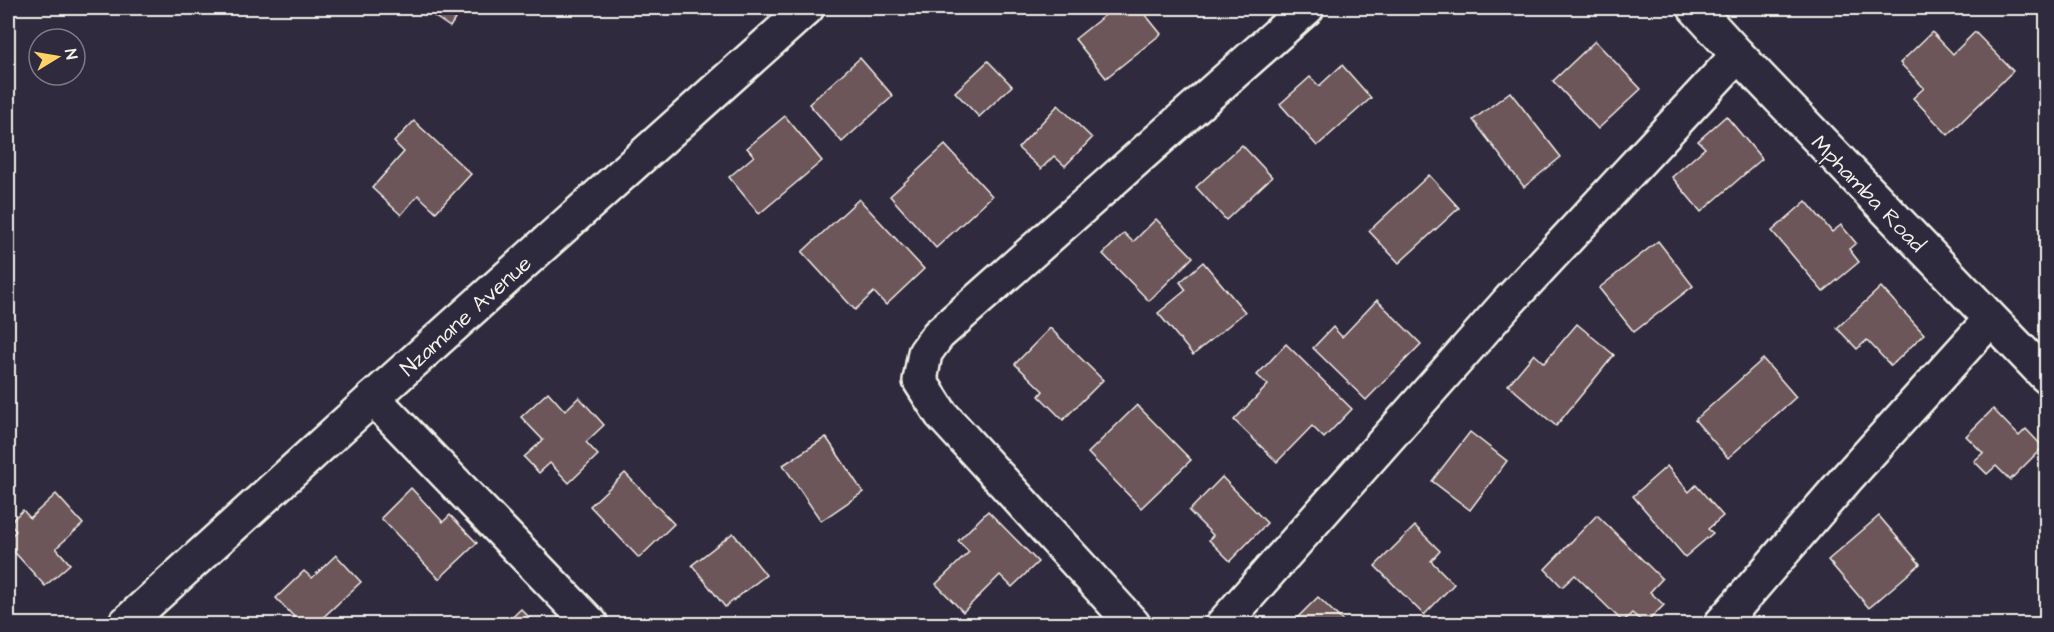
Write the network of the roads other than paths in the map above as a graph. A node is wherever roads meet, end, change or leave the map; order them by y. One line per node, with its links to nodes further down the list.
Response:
1 (807, 8): 7 (street, Nzamane Avenue)
2 (1306, 8): 10 (street)
3 (1695, 8): 4 (street, Mphamba Road)
4 (1738, 55): 5 (street, Mphamba Road); 11 (street)
5 (1990, 320): 6 (street, Mphamba Road); 12 (street)
6 (2046, 376)
7 (373, 398): 8 (street, Nzamane Avenue); 9 (street)
8 (124, 624)
9 (591, 624)
10 (1133, 624)
11 (1223, 624)
12 (1720, 624)

